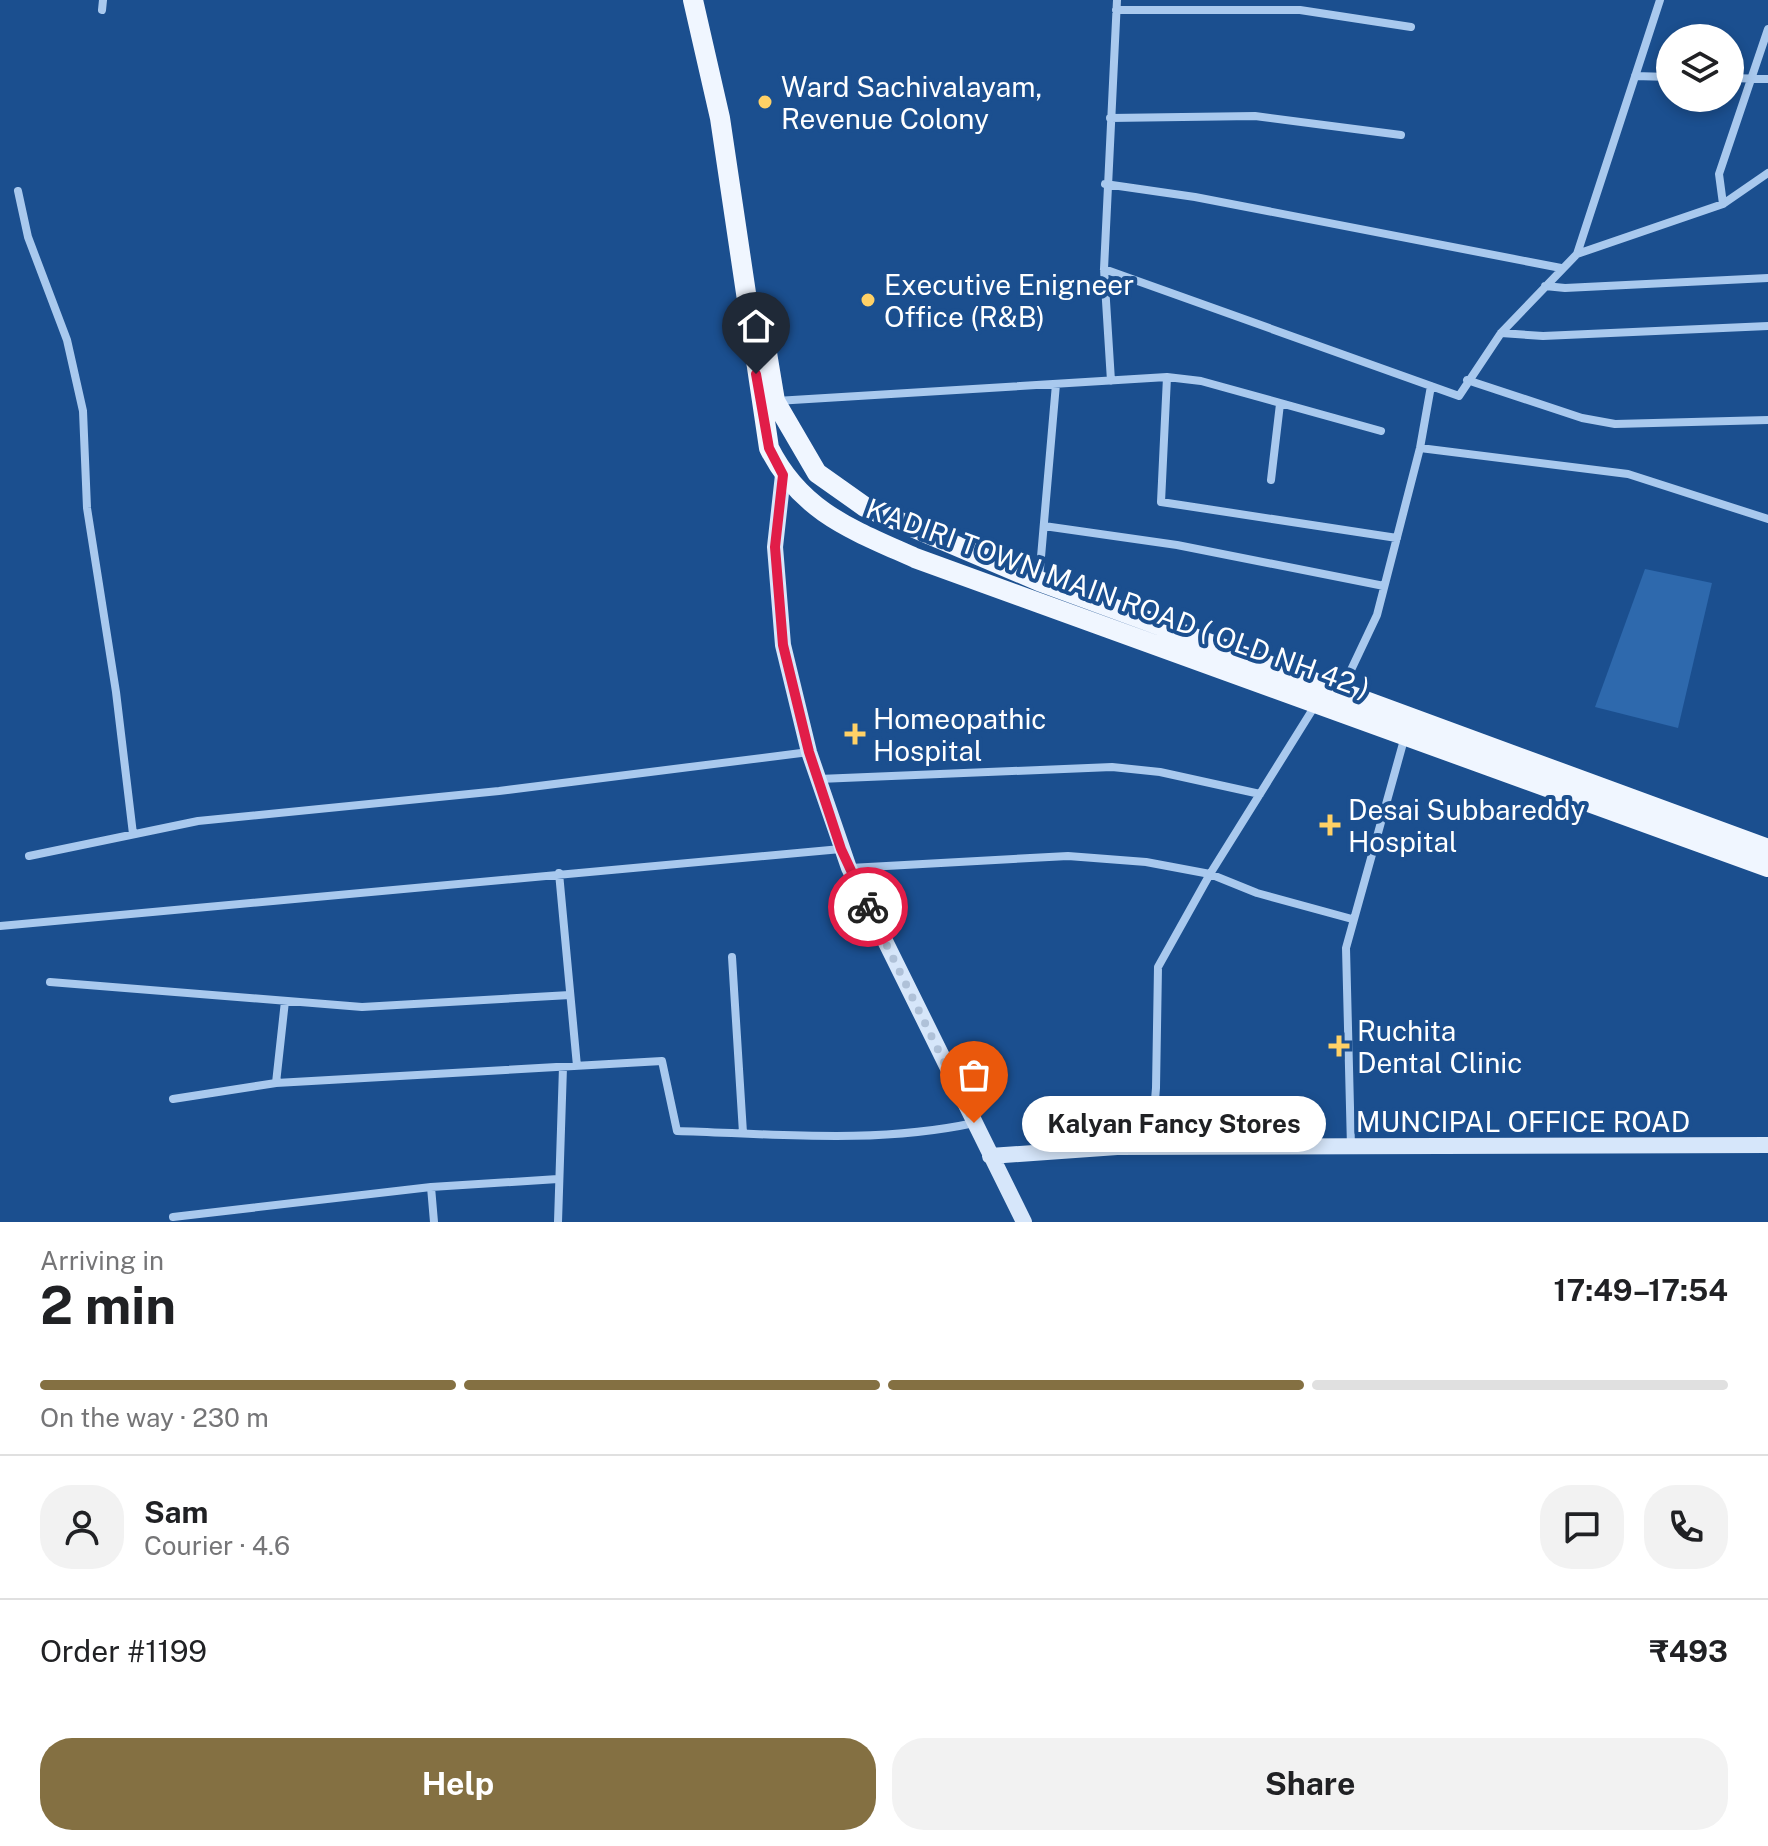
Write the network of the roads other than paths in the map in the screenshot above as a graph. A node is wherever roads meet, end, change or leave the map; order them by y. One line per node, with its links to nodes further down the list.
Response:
1 (693, 0): 33 (main road, KADIRI TOWN MAIN ROAD ( OLD NH 42 ))
2 (705, 0): 33 (main road, KADIRI TOWN MAIN ROAD ( OLD NH 42 ))
3 (1303, 0): 7 (street)
4 (1660, 0): 10 (street)
5 (1117, 5): 6 (street); 15 (street)
6 (1178, 5): 7 (street)
7 (1300, 10): 8 (street)
8 (1411, 27)
9 (1768, 29): 13 (street)
10 (1635, 76): 11 (street); 21 (street)
11 (1656, 77)
12 (1744, 79): 13 (street)
13 (1751, 79): 14 (street); 20 (street)
14 (1768, 79)
15 (1110, 118): 16 (street); 18 (street)
16 (1401, 135)
17 (1768, 173): 20 (street)
18 (1105, 184): 22 (street); 23 (street)
19 (18, 191): 50 (street)
20 (1723, 204): 21 (street)
21 (1577, 254): 22 (street)
22 (1561, 268): 25 (street)
23 (1104, 269): 30 (street); 32 (street)
24 (1768, 278): 25 (street)
25 (1545, 286): 27 (street)
26 (1768, 326): 27 (street)
27 (1501, 333): 29 (street)
28 (1167, 377): 30 (street); 34 (street); 42 (street)
29 (1467, 380): 32 (street); 35 (street)
30 (1111, 381): 31 (street)
31 (1056, 384): 33 (street); 41 (street)
32 (1431, 386): 37 (street)
33 (767, 402): 38 (main road, KADIRI TOWN MAIN ROAD ( OLD NH 42 )); 44 (main road, KADIRI TOWN MAIN ROAD ( OLD NH 42 ))
34 (1280, 404): 36 (street); 39 (street)
35 (1768, 420)
36 (1381, 431)
37 (1420, 448): 40 (street); 42 (street)
38 (783, 475): 44 (main road, KADIRI TOWN MAIN ROAD ( OLD NH 42 )); 47 (street)
39 (1271, 480)
40 (1768, 519)
41 (1044, 526): 43 (street); 44 (street)
42 (1397, 538): 43 (street)
43 (1384, 586): 45 (street)
44 (1038, 591): 45 (main road, KADIRI TOWN MAIN ROAD ( OLD NH 42 ))
45 (1330, 700): 46 (main road, KADIRI TOWN MAIN ROAD ( OLD NH 42 )); 49 (street); 52 (main road, KADIRI TOWN MAIN ROAD ( OLD NH 42 ))
46 (1405, 735): 54 (main road, KADIRI TOWN MAIN ROAD ( OLD NH 42 )); 58 (street)
47 (809, 752): 48 (street); 50 (street)
48 (819, 779): 49 (street); 51 (street)
49 (1260, 794): 57 (street)
50 (133, 834): 53 (street)
51 (841, 849): 55 (street); 56 (street)
52 (1768, 849)
53 (29, 856)
54 (1768, 867)
55 (849, 868): 57 (street); 68 (street)
56 (559, 873): 59 (street); 62 (street)
57 (1210, 874): 58 (street); 71 (street)
58 (1352, 919): 72 (street)
59 (0, 926)
60 (732, 957): 69 (street)
61 (50, 982): 63 (street)
62 (570, 995): 63 (street); 64 (street)
63 (285, 1001): 66 (street)
64 (577, 1066): 65 (street); 69 (street)
65 (563, 1067): 66 (street); 74 (street)
66 (276, 1083): 67 (street)
67 (173, 1099)
68 (974, 1123): 69 (street); 73 (street)
69 (743, 1133)
70 (1768, 1145): 72 (street, MUNCIPAL OFFICE ROAD)
71 (1151, 1147): 72 (street, MUNCIPAL OFFICE ROAD); 73 (street, MUNCIPAL OFFICE ROAD)
72 (1351, 1147)
73 (990, 1156): 79 (street)
74 (558, 1179): 75 (street); 78 (street)
75 (431, 1187): 76 (street); 77 (street)
76 (173, 1217)
77 (434, 1222)
78 (558, 1222)
79 (1024, 1222)

